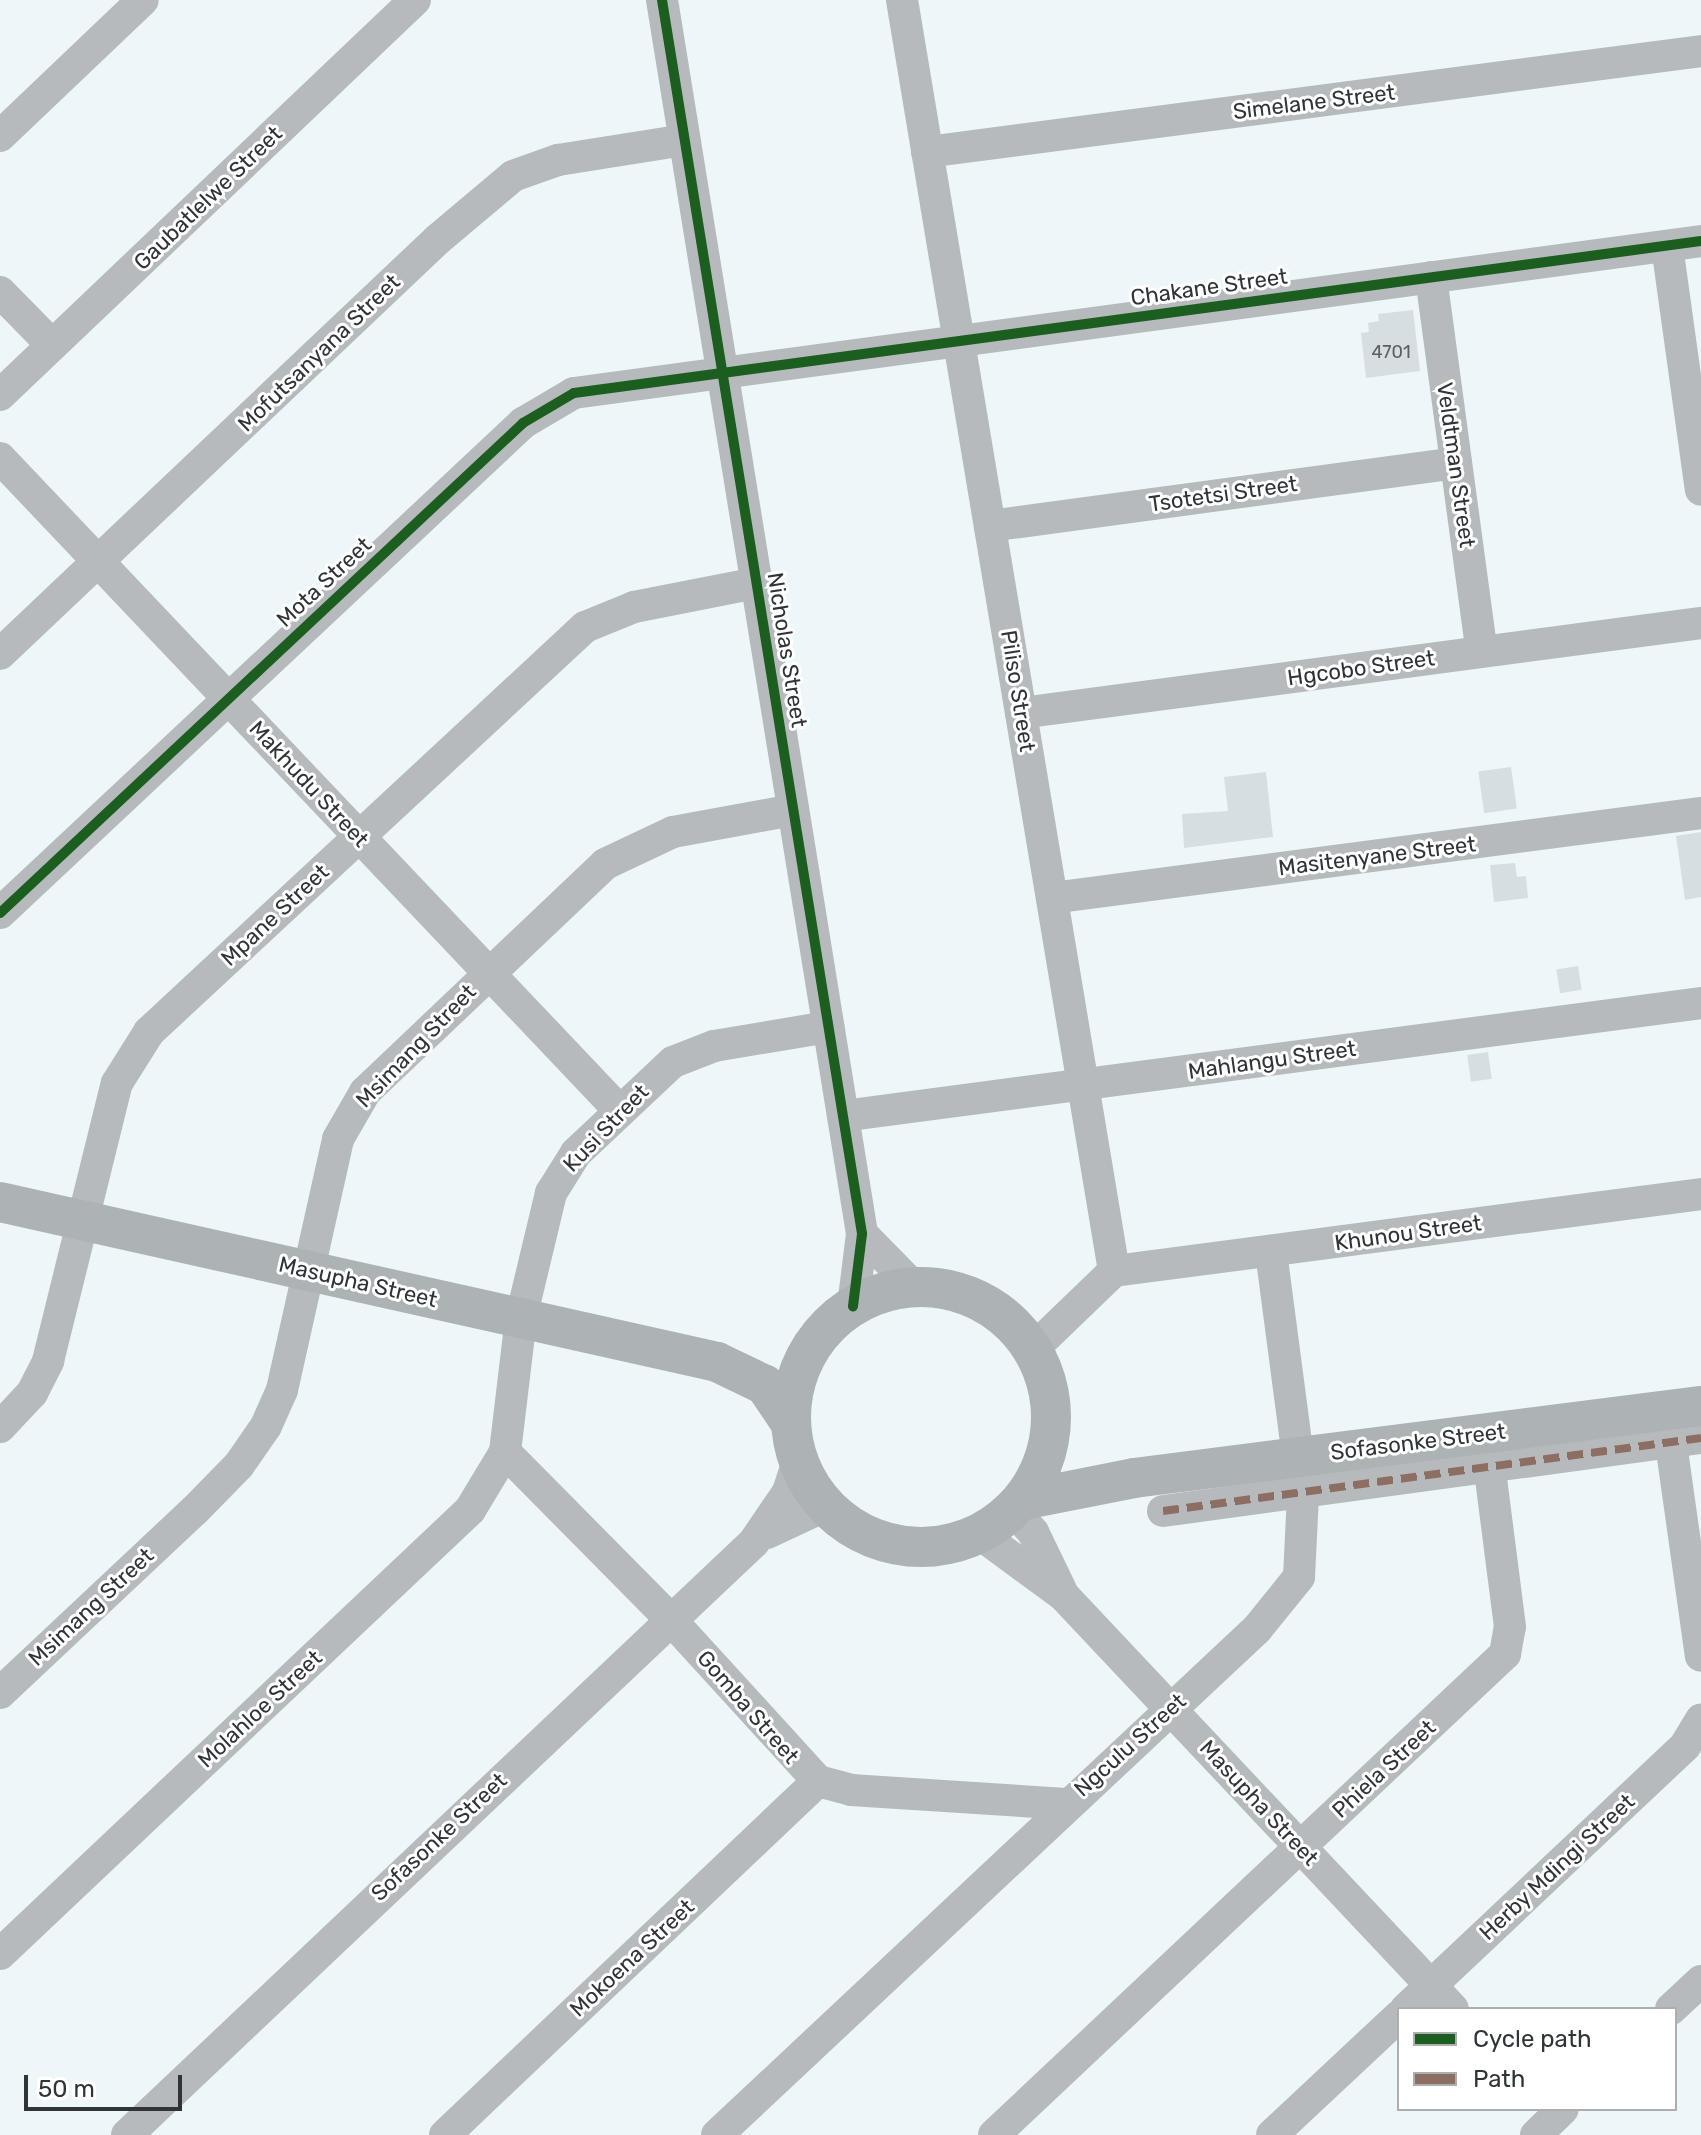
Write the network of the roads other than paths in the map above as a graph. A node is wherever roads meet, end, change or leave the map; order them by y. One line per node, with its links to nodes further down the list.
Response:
1 (143, 0): 6 (street)
2 (415, 0): 14 (street, Gaubatlelwe Street)
3 (662, 0): 7 (street, Nicholas Street)
4 (902, 0): 8 (street, Piliso Street)
5 (1701, 51): 8 (street, Simelane Street)
6 (0, 136)
7 (684, 140): 15 (street, Nicholas Street); 22 (street, Mofutsanyana Street)
8 (927, 152): 13 (street, Piliso Street)
9 (1701, 241): 10 (street, Chakane Street)
10 (1667, 246): 11 (street, Chakane Street); 17 (street)
11 (1431, 277): 13 (street, Chakane Street); 19 (street, Veldtman Street)
12 (0, 292): 14 (street)
13 (959, 340): 15 (street, Chakane Street); 21 (street, Piliso Street)
14 (52, 345): 16 (street, Gaubatlelwe Street)
15 (722, 371): 23 (street, Nicholas Street); 27 (street, Mota Street)
16 (0, 395)
17 (1697, 433): 20 (street)
18 (0, 458): 22 (street, Makhudu Street)
19 (1456, 463): 21 (street, Tsotetsi Street); 25 (street, Veldtman Street)
20 (1701, 490)
21 (990, 526): 28 (street, Piliso Street)
22 (99, 562): 26 (street, Mofutsanyana Street); 27 (street, Makhudu Street)
23 (756, 583): 29 (street, Nicholas Street); 31 (street, Mpane Street)
24 (1701, 623): 25 (street, Hgcobo Street)
25 (1482, 652): 28 (street, Hgcobo Street)
26 (0, 654)
27 (230, 700): 31 (street, Makhudu Street); 33 (street, Mota Street)
28 (1021, 713): 32 (street, Piliso Street)
29 (793, 810): 34 (street, Msimang Street); 36 (street, Nicholas Street)
30 (1701, 813): 32 (street, Masitenyane Street)
31 (359, 836): 34 (street, Makhudu Street); 42 (street, Mpane Street)
32 (1052, 898): 37 (street, Piliso Street)
33 (0, 913)
34 (488, 972): 38 (street, Makhudu Street); 45 (street, Msimang Street)
35 (1701, 1003): 37 (street, Mahlangu Street)
36 (828, 1027): 38 (street, Kusi Street); 39 (street, Nicholas Street)
37 (1083, 1085): 39 (street, Mahlangu Street); 46 (street, Piliso Street)
38 (619, 1110): 49 (street, Kusi Street)
39 (843, 1116): 43 (street, Nicholas Street)
40 (1701, 1194): 44 (street, Khunou Street)
41 (0, 1202): 42 (main road, Masupha Street)
42 (83, 1220): 45 (main road, Masupha Street); 55 (street, Mpane Street)
43 (862, 1234): 47 (street); 48 (street, Nicholas Street)
44 (1271, 1251): 46 (street, Khunou Street); 60 (street, Ngculu Street)
45 (311, 1271): 49 (main road, Masupha Street); 70 (street, Msimang Street)
46 (1114, 1271): 51 (street)
47 (915, 1288): 48 (main road, Sofasonke Street); 51 (main road, Sofasonke Street)
48 (853, 1306): 50 (main road, Sofasonke Street)
49 (521, 1318): 52 (main road, Masupha Street); 58 (street, Kusi Street)
50 (814, 1343): 52 (main road, Masupha Street); 53 (main road, Sofasonke Street)
51 (1033, 1349): 56 (main road, Sofasonke Street)
52 (717, 1362): 53 (main road, Masupha Street)
53 (790, 1422): 59 (main road, Sofasonke Street)
54 (1685, 1424): 57 (main road, Sofasonke Street); 69 (street)
55 (0, 1427)
56 (1051, 1435): 61 (main road, Sofasonke Street); 62 (main road, Sofasonke Street)
57 (1487, 1451): 60 (main road, Sofasonke Street); 75 (street, Phiela Street)
58 (505, 1452): 68 (street, Gomba Street); 76 (street, Molahloe Street)
59 (798, 1462): 63 (main road, Sofasonke Street); 66 (street, Sofasonke Street)
60 (1301, 1476): 61 (main road, Sofasonke Street); 64 (street); 71 (street, Ngculu Street)
61 (1134, 1478): 62 (main road, Sofasonke Street)
62 (1018, 1505): 65 (main road, Sofasonke Street); 67 (street, Masupha Street)
63 (825, 1506): 65 (main road, Sofasonke Street); 66 (street, Sofasonke Street)
64 (1163, 1511)
65 (980, 1534): 67 (street, Masupha Street)
66 (754, 1542): 68 (street, Sofasonke Street)
67 (1064, 1596): 71 (street, Masupha Street)
68 (672, 1621): 73 (street, Gomba Street); 83 (street, Sofasonke Street)
69 (1701, 1656)
70 (0, 1693)
71 (1170, 1709): 74 (street, Ngculu Street); 75 (street, Masupha Street)
72 (1701, 1719): 78 (street, Herby Mdingi Street)
73 (818, 1781): 74 (street, Gomba Street); 84 (street, Mokoena Street)
74 (1066, 1804): 85 (street, Ngculu Street)
75 (1300, 1847): 78 (street, Masupha Street); 86 (street, Phiela Street)
76 (0, 1954)
77 (1701, 1981): 81 (street)
78 (1431, 1985): 79 (street, Herby Mdingi Street); 80 (street, Masupha Street)
79 (1408, 2007)
80 (1451, 2007)
81 (1673, 2007)
82 (1397, 2018): 87 (street)
83 (127, 2135)
84 (445, 2135)
85 (717, 2135)
86 (994, 2135)
87 (1272, 2135)

